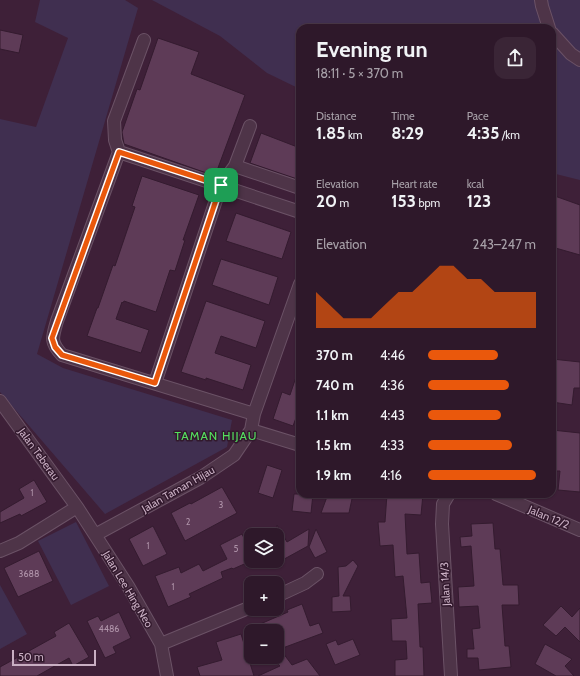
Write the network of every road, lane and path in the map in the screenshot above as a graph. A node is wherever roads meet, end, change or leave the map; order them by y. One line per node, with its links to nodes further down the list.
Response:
1 (541, 0): 2 (street)
2 (548, 24)
3 (556, 38): 5 (street)
4 (144, 40): 7 (street)
5 (580, 60)
6 (250, 126): 8 (street)
7 (119, 152): 9 (street); 13 (street)
8 (235, 166): 9 (street); 10 (street)
9 (221, 185): 11 (street); 13 (street)
10 (296, 187)
11 (296, 211)
12 (296, 295): 15 (street, Jalan Taman Hijau)
13 (155, 383): 15 (street)
14 (0, 401): 20 (street, Jalan Teberau)
15 (254, 414): 16 (street, Jalan Taman Hijau)
16 (251, 430): 17 (street); 22 (street, Jalan Taman Hijau)
17 (296, 445)
18 (447, 498): 29 (street, Jalan 14/3)
19 (505, 498): 21 (street, Jalan 12/2)
20 (77, 507): 22 (street, Jalan Lee Hing Neo); 23 (street)
21 (580, 530)
22 (95, 535): 27 (street, Jalan Lee Hing Neo)
23 (0, 552)
24 (317, 574): 25 (street)
25 (284, 593)
26 (244, 610): 27 (street)
27 (160, 644): 28 (street, Jalan Lee Hing Neo)
28 (167, 676)
29 (451, 676)

